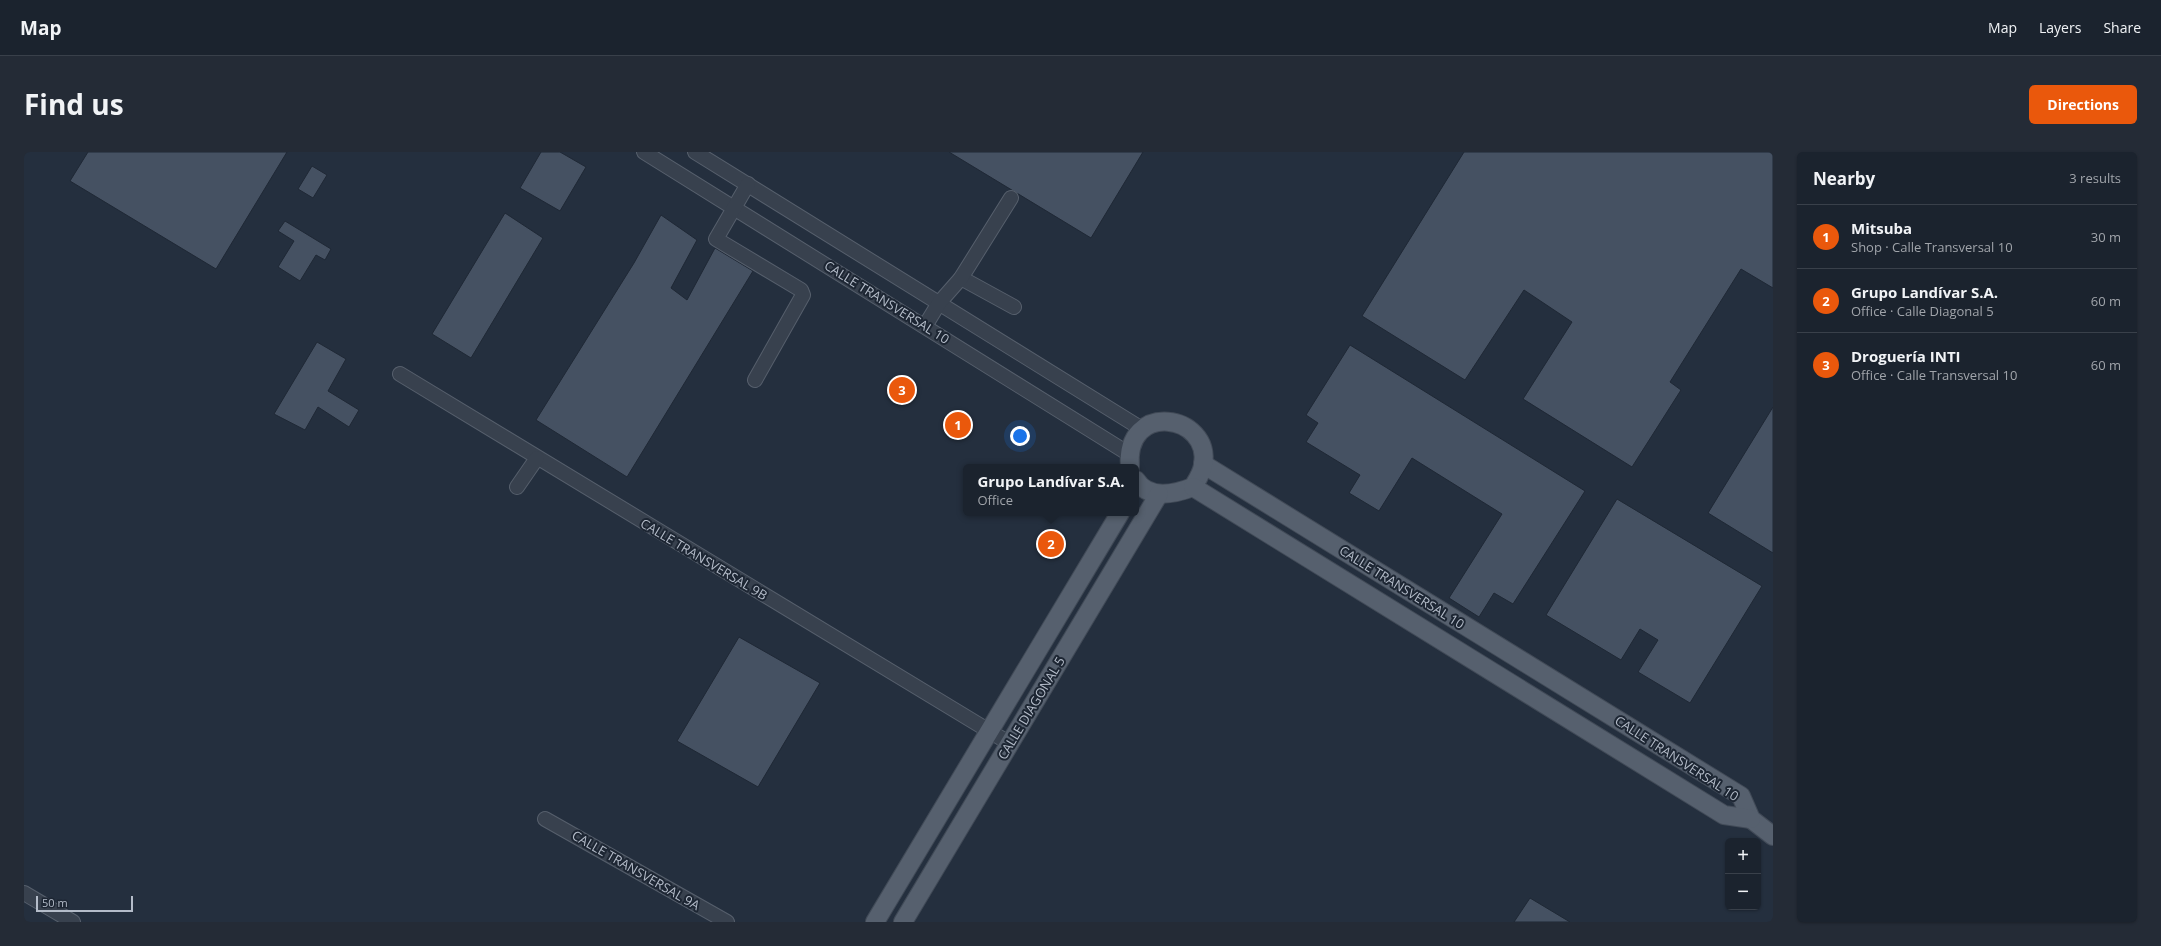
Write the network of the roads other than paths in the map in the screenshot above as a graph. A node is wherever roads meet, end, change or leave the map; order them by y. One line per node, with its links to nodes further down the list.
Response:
1 (644, 152): 5 (street, CALLE TRANSVERSAL 10)
2 (695, 152): 3 (street, CALLE TRANSVERSAL 10)
3 (748, 184): 5 (street); 7 (street, CALLE TRANSVERSAL 10)
4 (1011, 198): 6 (street)
5 (734, 208): 9 (street, CALLE TRANSVERSAL 10); 11 (street)
6 (962, 278): 7 (street); 8 (street)
7 (939, 303): 9 (street); 12 (street, CALLE TRANSVERSAL 10)
8 (1014, 307)
9 (925, 326): 14 (street, CALLE TRANSVERSAL 10)
10 (400, 374): 13 (street, CALLE TRANSVERSAL 9B)
11 (756, 380)
12 (1142, 429): 15 (main road); 16 (main road)
13 (537, 458): 19 (street); 24 (street, CALLE TRANSVERSAL 9B)
14 (1120, 464)
15 (1133, 464)
16 (1203, 464): 18 (main road); 22 (main road, CALLE TRANSVERSAL 10)
17 (1139, 479): 20 (main road)
18 (1193, 487): 20 (main road); 23 (main road, CALLE TRANSVERSAL 10)
19 (518, 488)
20 (1159, 494): 25 (main road, CALLE DIAGONAL 5)
21 (1118, 516): 24 (main road, CALLE DIAGONAL 5)
22 (1494, 644): 23 (main road); 27 (main road, CALLE TRANSVERSAL 10)
23 (1481, 664): 27 (main road, CALLE TRANSVERSAL 10)
24 (988, 731): 25 (street, CALLE TRANSVERSAL 9B); 32 (main road, CALLE DIAGONAL 5)
25 (1009, 743): 33 (main road, CALLE DIAGONAL 5)
26 (545, 819): 31 (street, CALLE TRANSVERSAL 9A)
27 (1751, 819): 28 (main road)
28 (1772, 833)
29 (24, 893): 30 (street)
30 (73, 922)
31 (727, 922)
32 (875, 922)
33 (903, 922)

